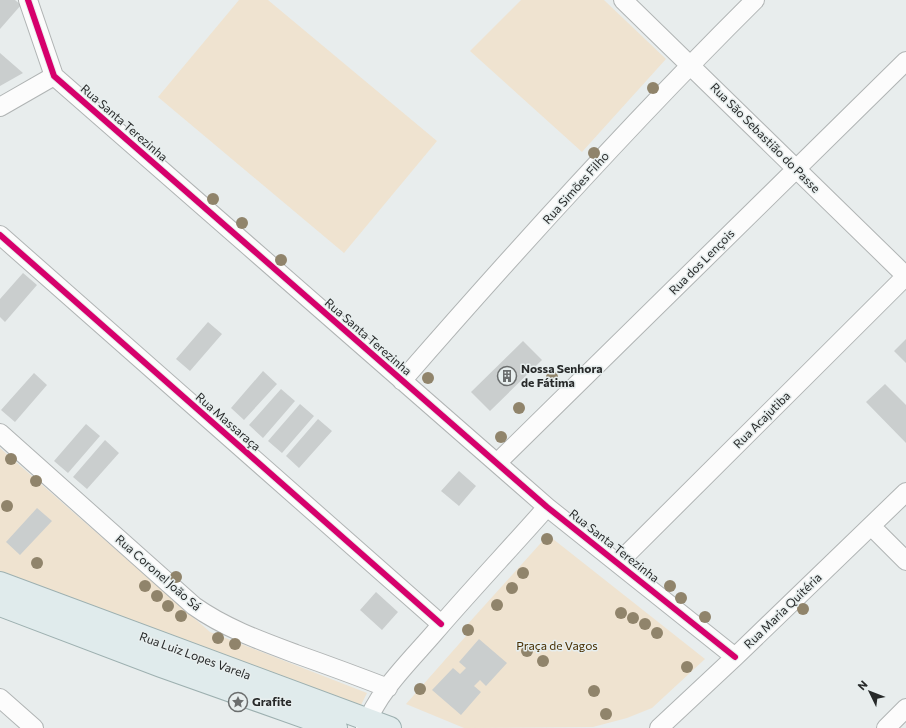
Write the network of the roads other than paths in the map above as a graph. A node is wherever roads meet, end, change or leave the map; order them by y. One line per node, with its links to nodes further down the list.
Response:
1 (28, 0): 6 (street, Rua Santa Terezinha)
2 (624, 0): 5 (street, Rua São Sebastião do Passe)
3 (755, 0): 5 (street, Rua Simões Filho)
4 (906, 61): 8 (street, Rua dos Lençois)
5 (690, 64): 8 (street, Rua São Sebastião do Passe); 11 (street, Rua Simões Filho)
6 (54, 76): 7 (street); 11 (street, Rua Santa Terezinha)
7 (0, 107)
8 (796, 169): 10 (street, Rua São Sebastião do Passe); 13 (street, Rua dos Lençois)
9 (0, 236): 21 (street, Rua Massaraça)
10 (906, 276): 18 (street, Rua Acajutiba)
11 (402, 381): 13 (street, Rua Santa Terezinha)
12 (0, 433): 25 (street, Rua Coronel João Sá)
13 (497, 464): 15 (street, Rua Santa Terezinha)
14 (906, 492): 16 (street, Rua Maria Quitéria)
15 (547, 507): 18 (street, Rua Santa Terezinha); 21 (street)
16 (871, 526): 17 (street); 23 (street, Rua Maria Quitéria)
17 (906, 561)
18 (618, 564): 23 (street, Rua Santa Terezinha)
19 (0, 583): 22 (main road, Rua Luiz Lopes Varela)
20 (0, 605): 24 (main road, Rua Luiz Lopes Varela)
21 (441, 624): 25 (street)
22 (167, 645): 24 (main road); 28 (main road, Rua Luiz Lopes Varela)
23 (735, 657): 32 (street, Rua Maria Quitéria)
24 (161, 666): 30 (main road, Rua Luiz Lopes Varela)
25 (388, 688): 28 (street)
26 (0, 698): 29 (street)
27 (906, 708): 33 (street)
28 (366, 724): 31 (main road, Rua Luiz Lopes Varela)
29 (34, 728)
30 (336, 728)
31 (390, 728)
32 (659, 728)
33 (886, 728)

